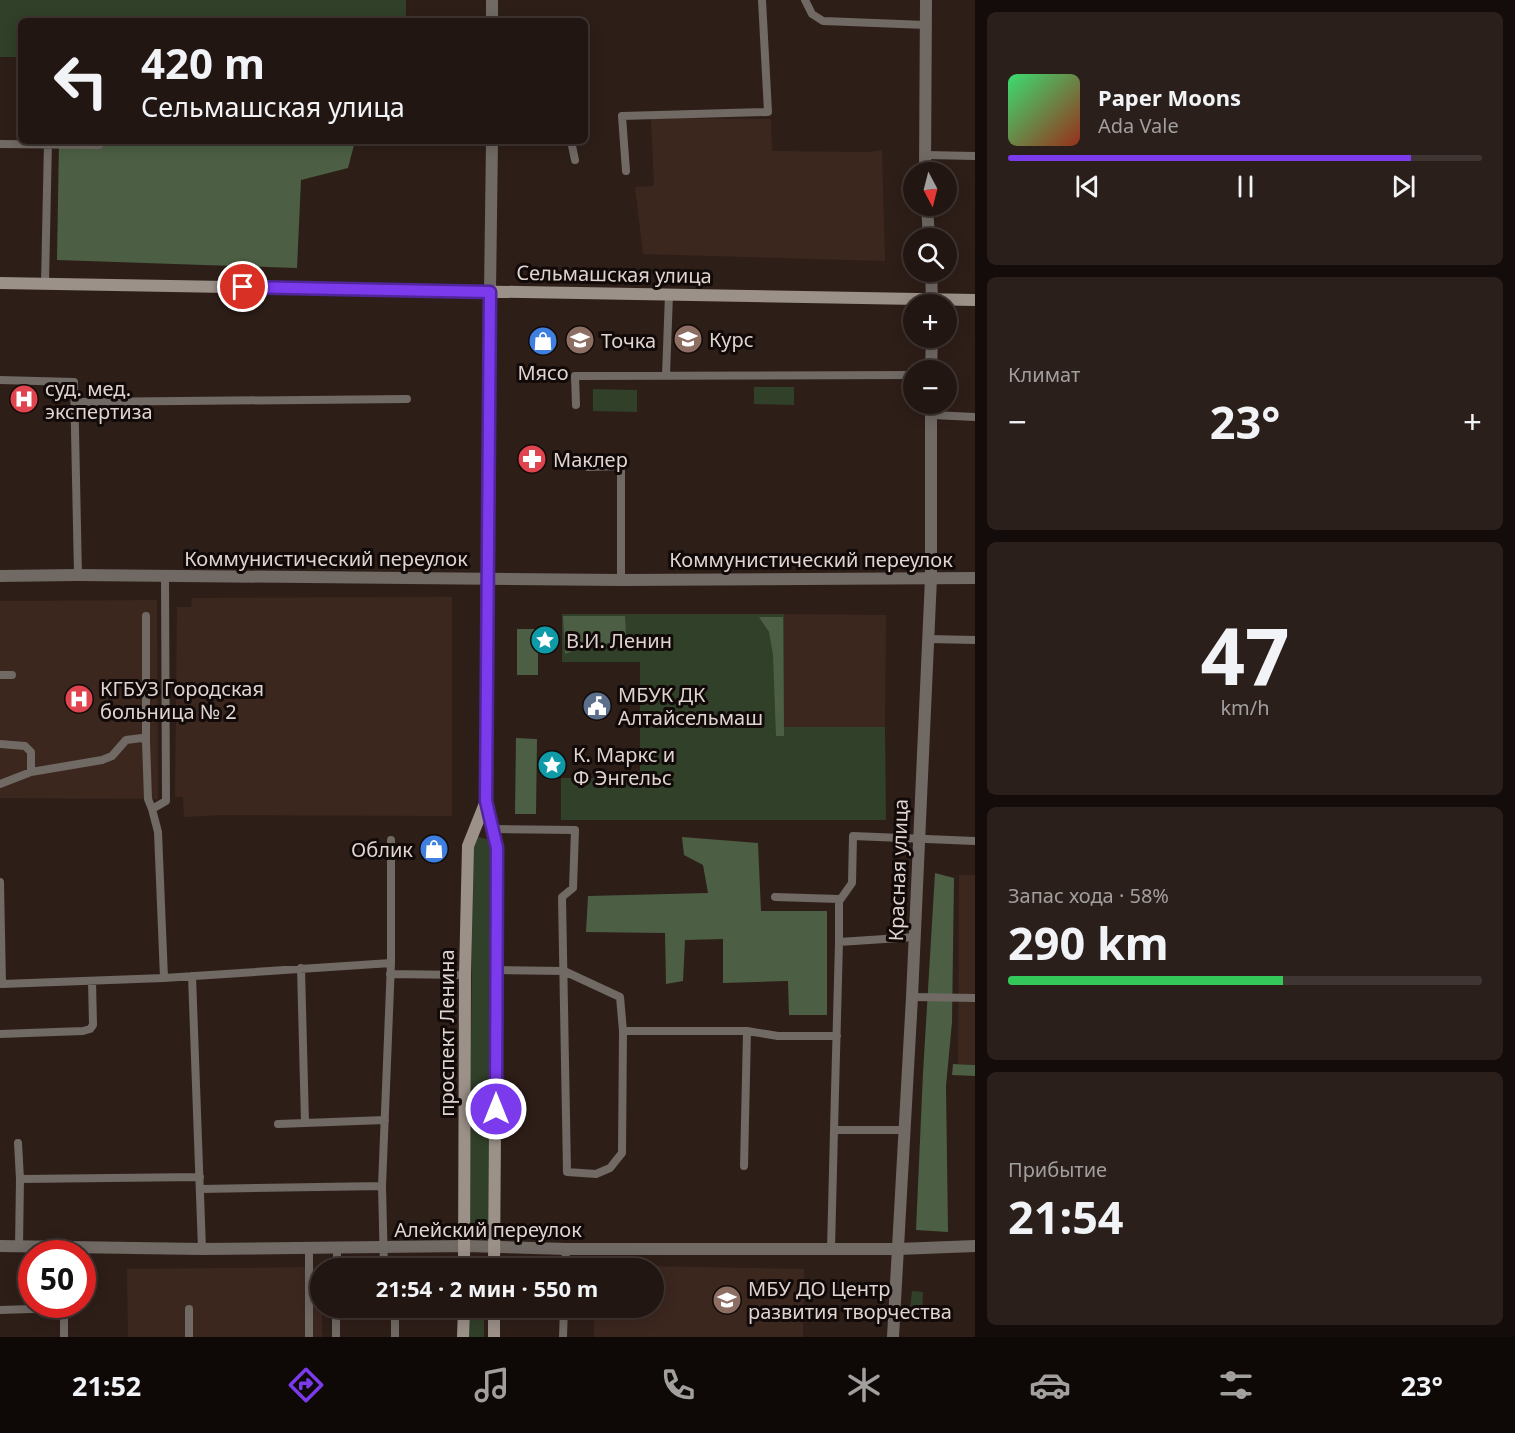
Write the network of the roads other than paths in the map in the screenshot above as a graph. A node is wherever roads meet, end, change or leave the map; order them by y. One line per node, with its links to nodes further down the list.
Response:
1 (492, 0): 5 (street)
2 (763, 0): 18 (lane)
3 (805, 0): 6 (lane)
4 (927, 0): 6 (street)
5 (492, 18)
6 (926, 25): 14 (street)
7 (0, 144): 8 (lane)
8 (18, 144)
9 (48, 144): 20 (lane)
10 (74, 144): 13 (lane)
11 (492, 144): 21 (street, проспект Ленина)
12 (572, 144): 16 (lane)
13 (99, 145)
14 (926, 155): 15 (lane); 17 (street)
15 (975, 156)
16 (575, 160)
17 (926, 162)
18 (626, 171)
19 (0, 283): 20 (main road, Сельмашская улица)
20 (45, 283): 21 (main road, Сельмашская улица)
21 (490, 292): 22 (main road, Сельмашская улица); 39 (main road, проспект Ленина)
22 (669, 294): 24 (main road, Сельмашская улица); 26 (lane)
23 (975, 300): 25 (main road, Сельмашская улица)
24 (903, 301)
25 (957, 301)
26 (666, 375): 27 (lane); 31 (lane)
27 (903, 375)
28 (0, 380): 30 (lane)
29 (407, 399): 30 (lane)
30 (75, 402): 36 (lane)
31 (576, 405)
32 (932, 414): 40 (street, Красная улица)
33 (957, 414): 34 (lane)
34 (975, 417)
35 (588, 468): 42 (lane)
36 (78, 575): 37 (street, Коммунистический переулок); 38 (street, Коммунистический переулок)
37 (0, 576)
38 (165, 576): 39 (street, Коммунистический переулок); 53 (lane)
39 (488, 578): 42 (street, Коммунистический переулок); 52 (main road, проспект Ленина)
40 (931, 578): 41 (street, Коммунистический переулок); 42 (street, Коммунистический переулок); 44 (street, Красная улица)
41 (975, 578)
42 (621, 580)
43 (146, 616): 48 (lane)
44 (928, 639): 45 (lane); 55 (street, Красная улица)
45 (975, 640)
46 (0, 675): 47 (lane)
47 (12, 675)
48 (146, 741): 50 (lane); 53 (lane)
49 (0, 744): 50 (lane)
50 (31, 772): 51 (lane)
51 (0, 784)
52 (486, 801): 54 (main road, проспект Ленина); 57 (main road, проспект Ленина)
53 (152, 810): 71 (lane)
54 (495, 836): 57 (main road); 66 (main road, проспект Ленина); 67 (lane)
55 (918, 838): 58 (lane); 61 (lane); 62 (street, Красная улица)
56 (391, 840): 64 (lane)
57 (471, 840): 69 (main road, проспект Ленина)
58 (975, 841)
59 (0, 882): 72 (lane)
60 (775, 897): 61 (lane)
61 (840, 900): 63 (lane)
62 (915, 938): 63 (lane); 73 (street, Красная улица)
63 (839, 942): 78 (lane)
64 (391, 963): 65 (lane); 68 (lane)
65 (301, 968): 70 (lane); 80 (lane)
66 (497, 970): 67 (lane); 95 (main road, проспект Ленина)
67 (564, 971): 75 (lane); 75 (lane)
68 (390, 974): 69 (lane); 79 (lane)
69 (465, 975): 94 (main road, проспект Ленина)
70 (192, 976): 71 (lane); 86 (lane)
71 (165, 978): 72 (lane)
72 (92, 981): 77 (lane)
73 (912, 998): 74 (lane); 83 (street, Красная улица)
74 (975, 998)
75 (623, 1031): 76 (lane)
76 (747, 1031): 78 (lane); 85 (lane)
77 (0, 1034)
78 (837, 1036): 82 (lane)
79 (385, 1120): 80 (lane); 88 (lane)
80 (305, 1123): 81 (lane)
81 (278, 1124)
82 (834, 1130): 83 (lane); 100 (lane)
83 (904, 1130): 101 (street, Красная улица)
84 (18, 1143): 87 (lane)
85 (744, 1166)
86 (200, 1177): 87 (lane); 89 (lane)
87 (20, 1179): 90 (lane)
88 (382, 1186): 89 (lane); 96 (lane)
89 (201, 1189): 97 (lane)
90 (19, 1240)
91 (975, 1245): 101 (street, Алейский переулок)
92 (0, 1246): 93 (street, Алейский переулок)
93 (18, 1246)
94 (465, 1246): 95 (street, Алейский переулок); 96 (street, Алейский переулок); 106 (main road, проспект Ленина)
95 (494, 1247): 103 (street, Алейский переулок); 107 (main road, проспект Ленина)
96 (382, 1248): 99 (street, Алейский переулок); 105 (lane)
97 (202, 1249): 98 (street, Алейский переулок); 102 (street, Алейский переулок)
98 (309, 1249): 99 (street, Алейский переулок); 120 (lane)
99 (337, 1249): 104 (lane)
100 (831, 1249): 101 (street, Алейский переулок); 103 (street, Алейский переулок)
101 (898, 1249): 126 (street, Красная улица)
102 (96, 1250)
103 (566, 1250): 108 (lane)
104 (337, 1258)
105 (383, 1258)
106 (465, 1258)
107 (494, 1258)
108 (566, 1258)
109 (18, 1309): 111 (lane)
110 (189, 1309): 119 (lane)
111 (0, 1310)
112 (64, 1318): 118 (lane)
113 (336, 1318): 121 (lane)
114 (395, 1318): 122 (lane)
115 (464, 1318): 123 (main road)
116 (494, 1318): 124 (main road)
117 (564, 1318): 125 (lane)
118 (64, 1337)
119 (189, 1337)
120 (309, 1337)
121 (336, 1337)
122 (395, 1337)
123 (463, 1337)
124 (494, 1337)
125 (563, 1337)
126 (893, 1337)

